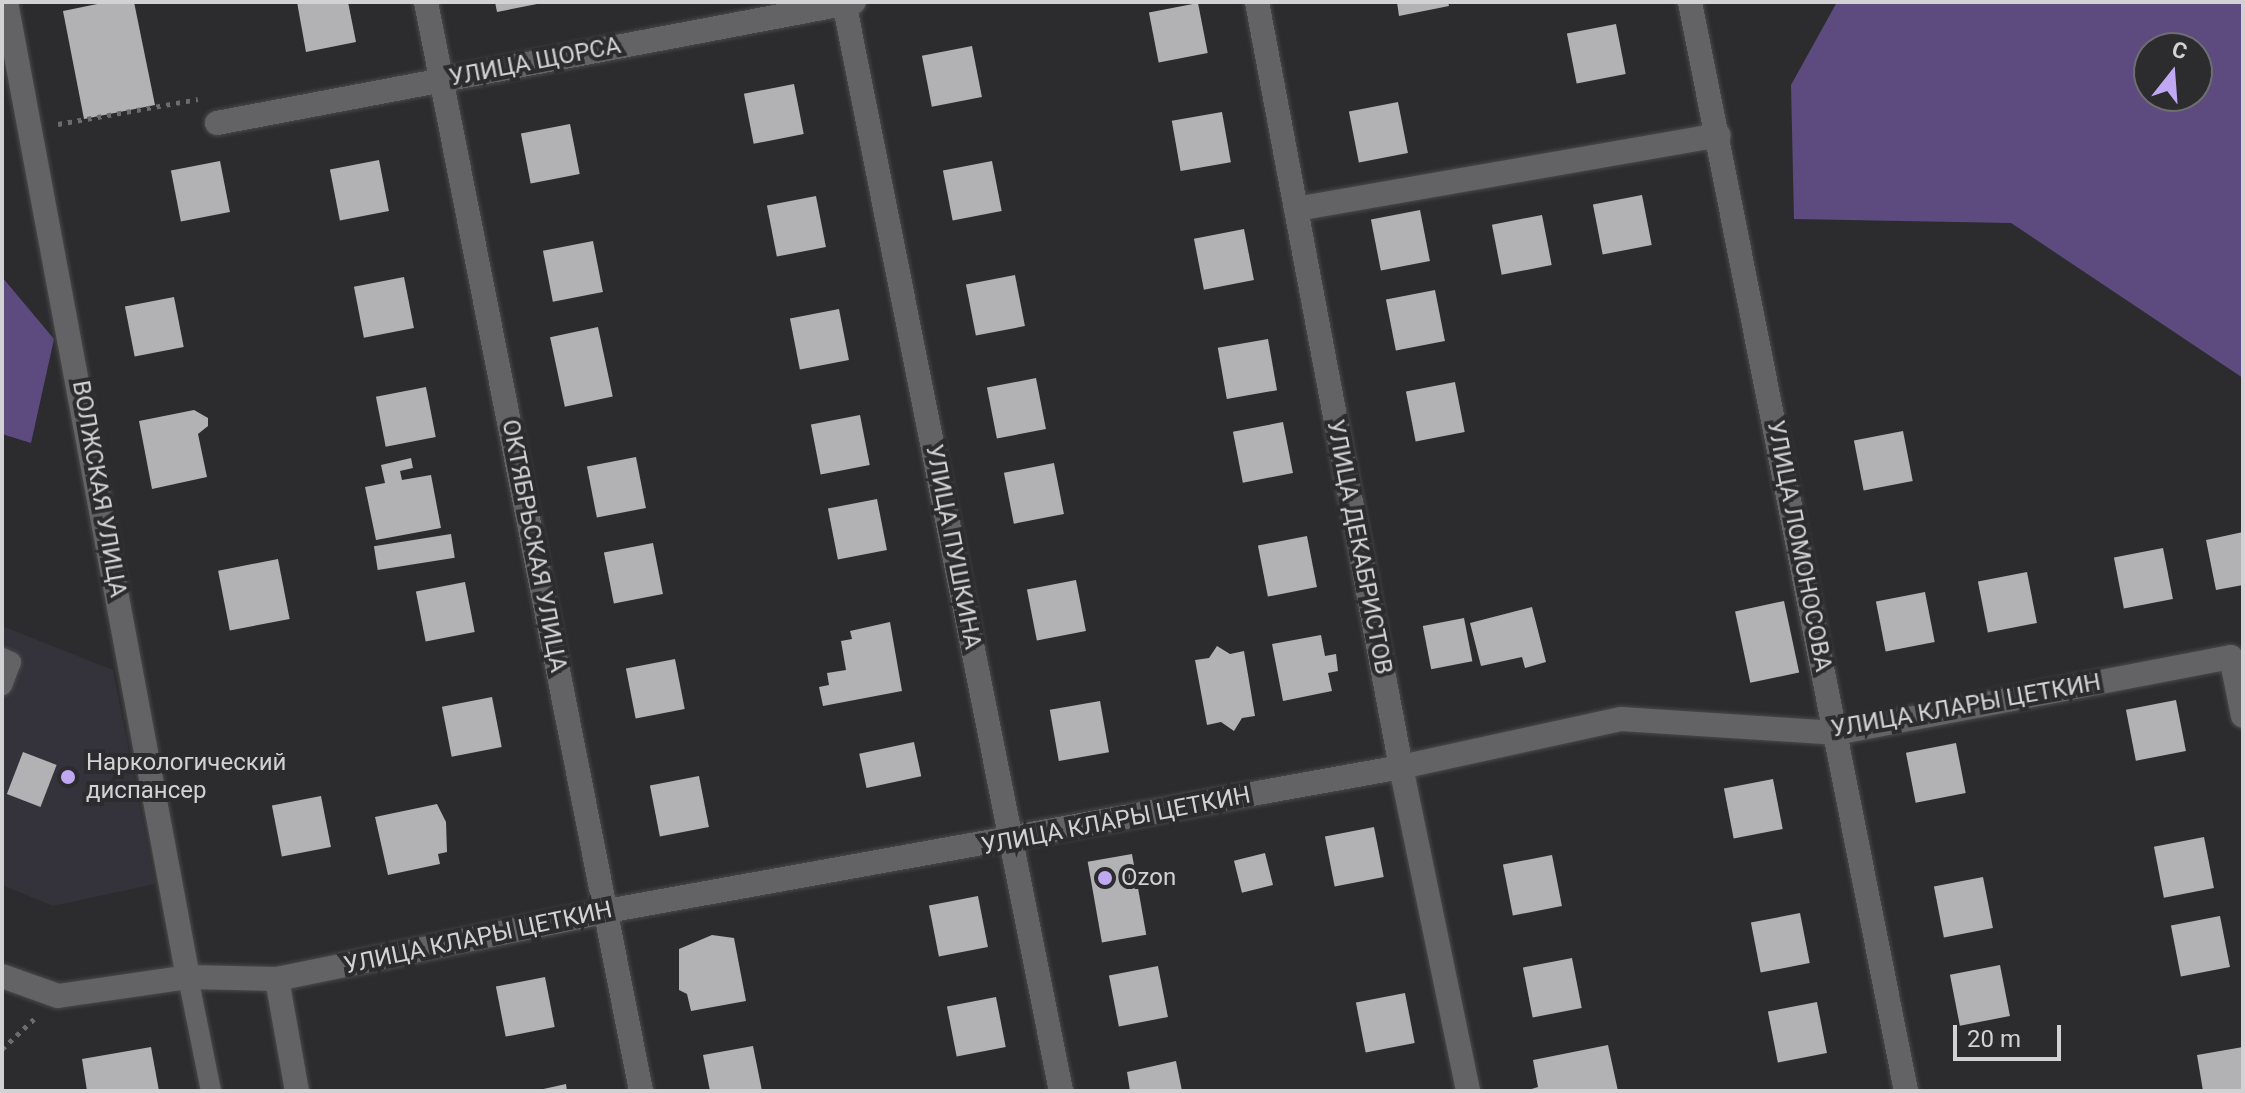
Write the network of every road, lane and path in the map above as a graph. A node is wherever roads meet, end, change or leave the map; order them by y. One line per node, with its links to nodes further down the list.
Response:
1 (6, 2): 8 (street, ВОЛЖСКАЯ УЛИЦА)
2 (426, 2): 6 (street, ОКТЯБРЬСКАЯ УЛИЦА)
3 (1257, 2): 10 (street, УЛИЦА ДЕКАБРИСТОВ)
4 (1690, 2): 9 (street, УЛИЦА ЛОМОНОСОВА)
5 (848, 3): 6 (street, УЛИЦА ЩОРСА); 16 (street, УЛИЦА ПУШКИНА)
6 (441, 80): 7 (street, УЛИЦА ЩОРСА); 17 (street, ОКТЯБРЬСКАЯ УЛИЦА)
7 (217, 123): 8 (path)
8 (32, 129): 19 (street, ВОЛЖСКАЯ УЛИЦА)
9 (1719, 135): 10 (street); 14 (street, УЛИЦА ЛОМОНОСОВА)
10 (1296, 209): 15 (street, УЛИЦА ДЕКАБРИСТОВ)
11 (2, 658): 12 (lane)
12 (2, 685)
13 (2243, 716): 14 (street, УЛИЦА КЛАРЫ ЦЕТКИН)
14 (1836, 733): 15 (street, УЛИЦА КЛАРЫ ЦЕТКИН); 28 (street, УЛИЦА ЛОМОНОСОВА)
15 (1401, 767): 16 (street, УЛИЦА КЛАРЫ ЦЕТКИН); 27 (street, УЛИЦА ДЕКАБРИСТОВ)
16 (1011, 841): 17 (street, УЛИЦА КЛАРЫ ЦЕТКИН); 26 (street, УЛИЦА ПУШКИНА)
17 (607, 911): 20 (street, УЛИЦА КЛАРЫ ЦЕТКИН); 25 (street, ОКТЯБРЬСКАЯ УЛИЦА)
18 (2, 976): 21 (street, УЛИЦА КЛАРЫ ЦЕТКИН)
19 (188, 977): 20 (street, УЛИЦА КЛАРЫ ЦЕТКИН); 21 (street, УЛИЦА КЛАРЫ ЦЕТКИН); 23 (lane)
20 (277, 979): 24 (street)
21 (58, 996): 22 (path)
22 (2, 1049)
23 (211, 1091)
24 (297, 1091)
25 (641, 1091)
26 (1061, 1091)
27 (1468, 1091)
28 (1906, 1091)

